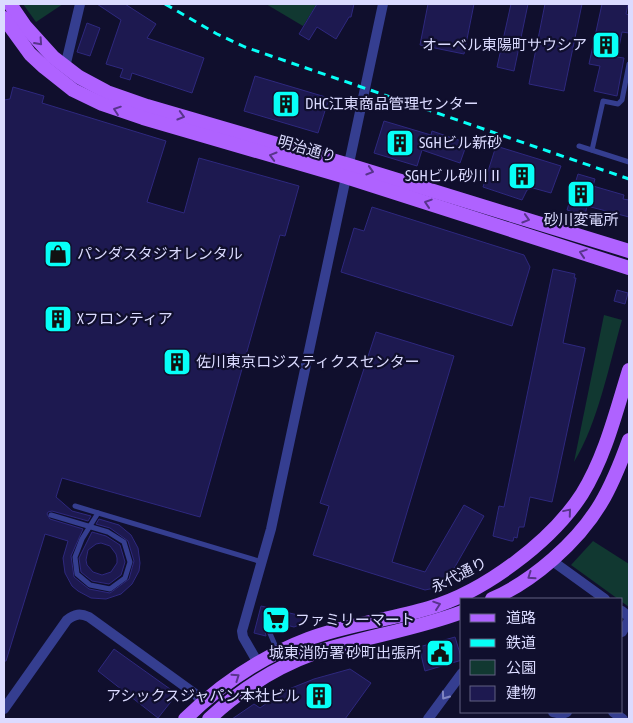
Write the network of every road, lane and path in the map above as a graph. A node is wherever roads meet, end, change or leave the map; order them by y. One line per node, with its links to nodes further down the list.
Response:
1 (10, 4): 6 (main road, 明治通り, one-way to 6)
2 (80, 4): 6 (street)
3 (383, 4): 10 (street)
4 (4, 18): 10 (main road, 明治通り, one-way to 4)
5 (629, 64): 8 (lane)
6 (65, 67): 10 (main road, 明治通り, one-way to 10)
7 (579, 146): 8 (lane)
8 (592, 150): 9 (lane)
9 (629, 162)
10 (347, 171): 11 (main road, 明治通り, one-way to 11); 12 (main road, 明治通り, one-way to 10); 19 (street)
11 (629, 251)
12 (629, 268)
13 (629, 370): 26 (main road, 永代通り, one-way to 13)
14 (629, 440): 18 (main road)
15 (75, 506): 16 (lane)
16 (98, 513): 17 (lane); 19 (lane)
17 (50, 516)
18 (551, 560): 20 (main road, one-way to 20); 21 (street)
19 (262, 563): 27 (street)
20 (496, 598)
21 (603, 598)
22 (460, 613): 32 (main road)
23 (629, 618): 25 (street)
24 (272, 623): 26 (lane)
25 (623, 630)
26 (279, 652): 27 (main road, 永代通り)
27 (258, 663): 29 (main road, 永代通り, one-way to 27)
28 (460, 676): 33 (street, one-way to 33)
29 (203, 702): 30 (street); 31 (main road, 永代通り)
30 (4, 709)
31 (185, 719)
32 (209, 719)
33 (428, 719)

